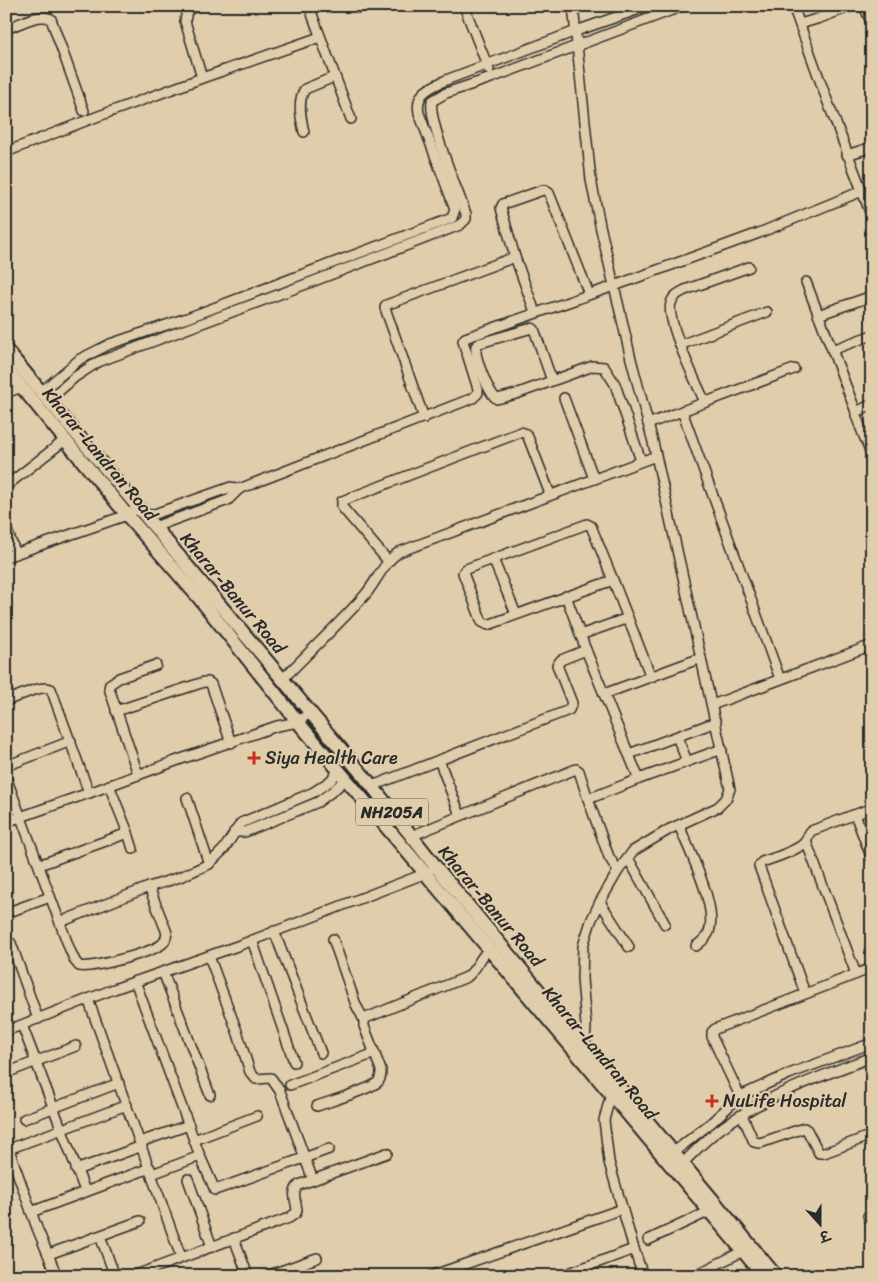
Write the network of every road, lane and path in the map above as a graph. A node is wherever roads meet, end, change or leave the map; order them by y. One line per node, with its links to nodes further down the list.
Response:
1 (196, 6): 18 (street)
2 (309, 6): 14 (street)
3 (464, 6): 16 (street)
4 (573, 6): 13 (street)
5 (648, 6): 13 (street)
6 (682, 6): 15 (street)
7 (794, 6): 10 (street)
8 (852, 6): 10 (street)
9 (864, 6): 11 (street)
10 (800, 24): 27 (street)
11 (872, 24)
12 (6, 30): 22 (street)
13 (576, 31): 15 (street); 16 (street)
14 (320, 37): 17 (street); 18 (street)
15 (578, 46): 19 (street); 37 (street)
16 (487, 66): 19 (street); 20 (street)
17 (334, 77): 23 (street); 24 (street)
18 (202, 78): 26 (street)
19 (491, 78): 21 (street)
20 (420, 96): 21 (street); 29 (street)
21 (432, 101): 31 (street)
22 (84, 111)
23 (351, 119)
24 (304, 132)
25 (872, 147): 27 (street)
26 (6, 152)
27 (847, 155): 28 (street)
28 (862, 191): 30 (street); 37 (street)
29 (455, 214): 31 (street); 34 (street)
30 (872, 217)
31 (466, 219): 35 (street)
32 (515, 257): 38 (street); 42 (street); 60 (street)
33 (749, 267): 46 (street)
34 (318, 268): 35 (street); 40 (street)
35 (322, 278): 41 (street)
36 (806, 282): 44 (street)
37 (614, 286): 38 (street); 61 (street)
38 (589, 294): 42 (street)
39 (872, 296): 44 (street)
40 (234, 300): 41 (street); 54 (street)
41 (239, 310): 54 (street)
42 (535, 312): 60 (street)
43 (768, 312): 46 (street)
44 (818, 314): 48 (street)
45 (872, 335): 48 (street)
46 (680, 345): 56 (street)
47 (6, 350): 54 (highway, Kharar-Banur Road / NH205A)
48 (832, 350): 59 (street)
49 (6, 368): 52 (highway, Kharar-Landran Road / NH205A)
50 (794, 368): 56 (street)
51 (552, 381): 51 (street); 65 (street)
52 (22, 388): 53 (street); 62 (highway, Kharar-Landran Road / NH205A)
53 (6, 393)
54 (45, 397): 70 (highway, Kharar-Banur Road / NH205A)
55 (564, 398): 66 (street)
56 (704, 402): 58 (street)
57 (872, 404): 59 (street)
58 (682, 411): 61 (street); 87 (street)
59 (856, 412): 64 (street)
60 (424, 418): 70 (street)
61 (648, 424): 63 (street)
62 (65, 440): 67 (street); 69 (highway, Kharar-Landran Road / NH205A)
63 (656, 456): 65 (street); 83 (street)
64 (872, 456)
65 (641, 461): 66 (street)
66 (594, 479): 68 (street)
67 (6, 486)
68 (550, 494): 75 (street); 75 (street)
69 (127, 515): 70 (street); 72 (street); 94 (highway, Kharar-Landran Road / NH205A)
70 (146, 517): 86 (highway, Kharar-Banur Road / NH205A)
71 (6, 528): 72 (street)
72 (16, 554): 73 (street)
73 (6, 557)
74 (493, 559): 76 (street); 78 (street); 78 (street)
75 (388, 561): 86 (street)
76 (614, 580): 77 (street); 79 (street)
77 (566, 596): 78 (street); 80 (street)
78 (516, 614)
79 (628, 618): 80 (street); 85 (street)
80 (580, 635): 82 (street)
81 (872, 645): 87 (street)
82 (586, 650): 89 (street); 101 (street)
83 (701, 658): 85 (street); 91 (street)
84 (156, 665): 92 (street)
85 (651, 677): 89 (street)
86 (283, 679): 93 (highway, Kharar-Banur Road / NH205A)
87 (780, 679): 91 (street)
88 (6, 689): 90 (street)
89 (604, 694): 100 (street)
90 (8, 700): 97 (street)
91 (712, 705): 95 (street)
92 (116, 711): 98 (street); 104 (street)
93 (309, 713): 94 (street); 109 (highway, Kharar-Banur Road / NH205A)
94 (298, 722): 98 (street); 105 (highway, Kharar-Landran Road / NH205A)
95 (716, 722): 96 (street); 99 (street)
96 (677, 737): 100 (street); 102 (street)
97 (71, 741): 103 (street); 110 (street)
98 (231, 743): 104 (street)
99 (722, 749): 102 (street); 118 (street)
100 (628, 754): 107 (street)
101 (439, 760): 109 (street); 114 (street)
102 (687, 761): 107 (street)
103 (6, 766)
104 (138, 774): 108 (street)
105 (343, 775): 125 (street); 127 (highway, Kharar-Landran Road / NH205A)
106 (6, 777): 116 (street)
107 (639, 779): 112 (street)
108 (110, 785): 110 (street); 119 (street)
109 (372, 786): 120 (highway, Kharar-Banur Road / NH205A)
110 (89, 793): 116 (street)
111 (187, 798): 125 (street)
112 (588, 799): 114 (street); 128 (street)
113 (872, 808): 115 (street)
114 (460, 815): 120 (street)
115 (854, 815): 121 (street); 124 (street)
116 (22, 817): 117 (street); 126 (street)
117 (6, 822)
118 (679, 825): 123 (street); 139 (street)
119 (128, 833): 122 (street); 126 (street)
120 (411, 836): 127 (highway, Kharar-Banur Road / NH205A)
121 (806, 841): 145 (street); 147 (street)
122 (133, 849)
123 (628, 858): 128 (street); 134 (street)
124 (872, 858)
125 (209, 864): 129 (street)
126 (39, 865): 130 (street)
127 (431, 871): 135 (street); 141 (highway, Kharar-Landran Road / NH205A); 155 (highway, Kharar-Banur Road / NH205A)
128 (618, 871): 131 (street)
129 (149, 887): 133 (street); 133 (street)
130 (50, 897): 132 (street); 133 (street)
131 (600, 902): 140 (street); 155 (street)
132 (6, 912)
133 (60, 922)
134 (665, 924)
135 (274, 931): 137 (street); 156 (street)
136 (332, 938): 150 (street)
137 (252, 940): 142 (street); 160 (street)
138 (11, 943): 149 (street)
139 (696, 946)
140 (629, 947)
141 (490, 949): 150 (street); 155 (highway, Kharar-Landran Road / NH205A)
142 (209, 956): 144 (street); 184 (street)
143 (872, 968): 145 (street)
144 (163, 972): 146 (street); 165 (street)
145 (856, 974): 147 (street)
146 (135, 981): 148 (street); 173 (street)
147 (805, 993): 166 (street)
148 (88, 1000): 149 (street); 162 (street)
149 (38, 1018): 151 (street)
150 (364, 1020): 157 (street)
151 (22, 1025): 152 (street); 159 (street)
152 (6, 1031)
153 (872, 1043): 166 (street)
154 (76, 1046): 159 (street)
155 (580, 1049): 164 (highway, Kharar-Landran Road / NH205A); 178 (highway, Kharar-Banur Road / NH205A)
156 (321, 1053)
157 (375, 1053): 163 (street); 168 (street)
158 (872, 1057): 170 (street)
159 (36, 1062): 161 (street); 169 (street)
160 (294, 1062)
161 (6, 1073)
162 (119, 1082): 167 (street); 169 (street)
163 (290, 1085)
164 (611, 1094): 178 (highway, Kharar-Landran Road / NH205A); 191 (street)
165 (210, 1095)
166 (740, 1096): 181 (street)
167 (127, 1105): 174 (street); 177 (street)
168 (317, 1106)
169 (53, 1109): 172 (street); 174 (street)
170 (742, 1115): 175 (street); 185 (street)
171 (257, 1116): 176 (street)
172 (24, 1119)
173 (189, 1124): 176 (street); 177 (street)
174 (62, 1130): 179 (street); 186 (street)
175 (872, 1135)
176 (194, 1140): 183 (street)
177 (141, 1144): 186 (street); 187 (street)
178 (661, 1145): 181 (highway, Kharar-Banur Road / NH205A); 192 (highway, Kharar-Landran Road / NH205A)
179 (7, 1147): 193 (street)
180 (328, 1148): 184 (street)
181 (674, 1152): 185 (highway, Kharar-Banur Road / NH205A)
182 (387, 1153): 189 (street)
183 (200, 1156): 184 (street); 187 (street)
184 (304, 1157): 189 (street)
185 (683, 1163): 214 (highway, Kharar-Banur Road / NH205A)
186 (76, 1170): 190 (street)
187 (151, 1171): 190 (street); 202 (street)
188 (188, 1179): 198 (street)
189 (313, 1180): 196 (street)
190 (85, 1192): 193 (street)
191 (622, 1209): 199 (street); 209 (street)
192 (710, 1211): 197 (street); 200 (highway, Kharar-Landran Road / NH205A)
193 (31, 1212): 201 (street)
194 (140, 1221): 195 (street)
195 (100, 1236): 201 (street); 206 (street)
196 (234, 1238): 198 (street); 207 (street)
197 (648, 1240)
198 (212, 1247): 202 (street)
199 (634, 1249): 210 (street); 211 (street)
200 (743, 1251): 212 (street); 213 (highway, Kharar-Landran Road / NH205A)
201 (49, 1254): 205 (street)
202 (181, 1257): 204 (street)
203 (317, 1258): 208 (street)
204 (136, 1275)
205 (57, 1276)
206 (115, 1276)
207 (248, 1276)
208 (267, 1276)
209 (431, 1276)
210 (561, 1276)
211 (644, 1276)
212 (694, 1276)
213 (764, 1276)
214 (776, 1276)

